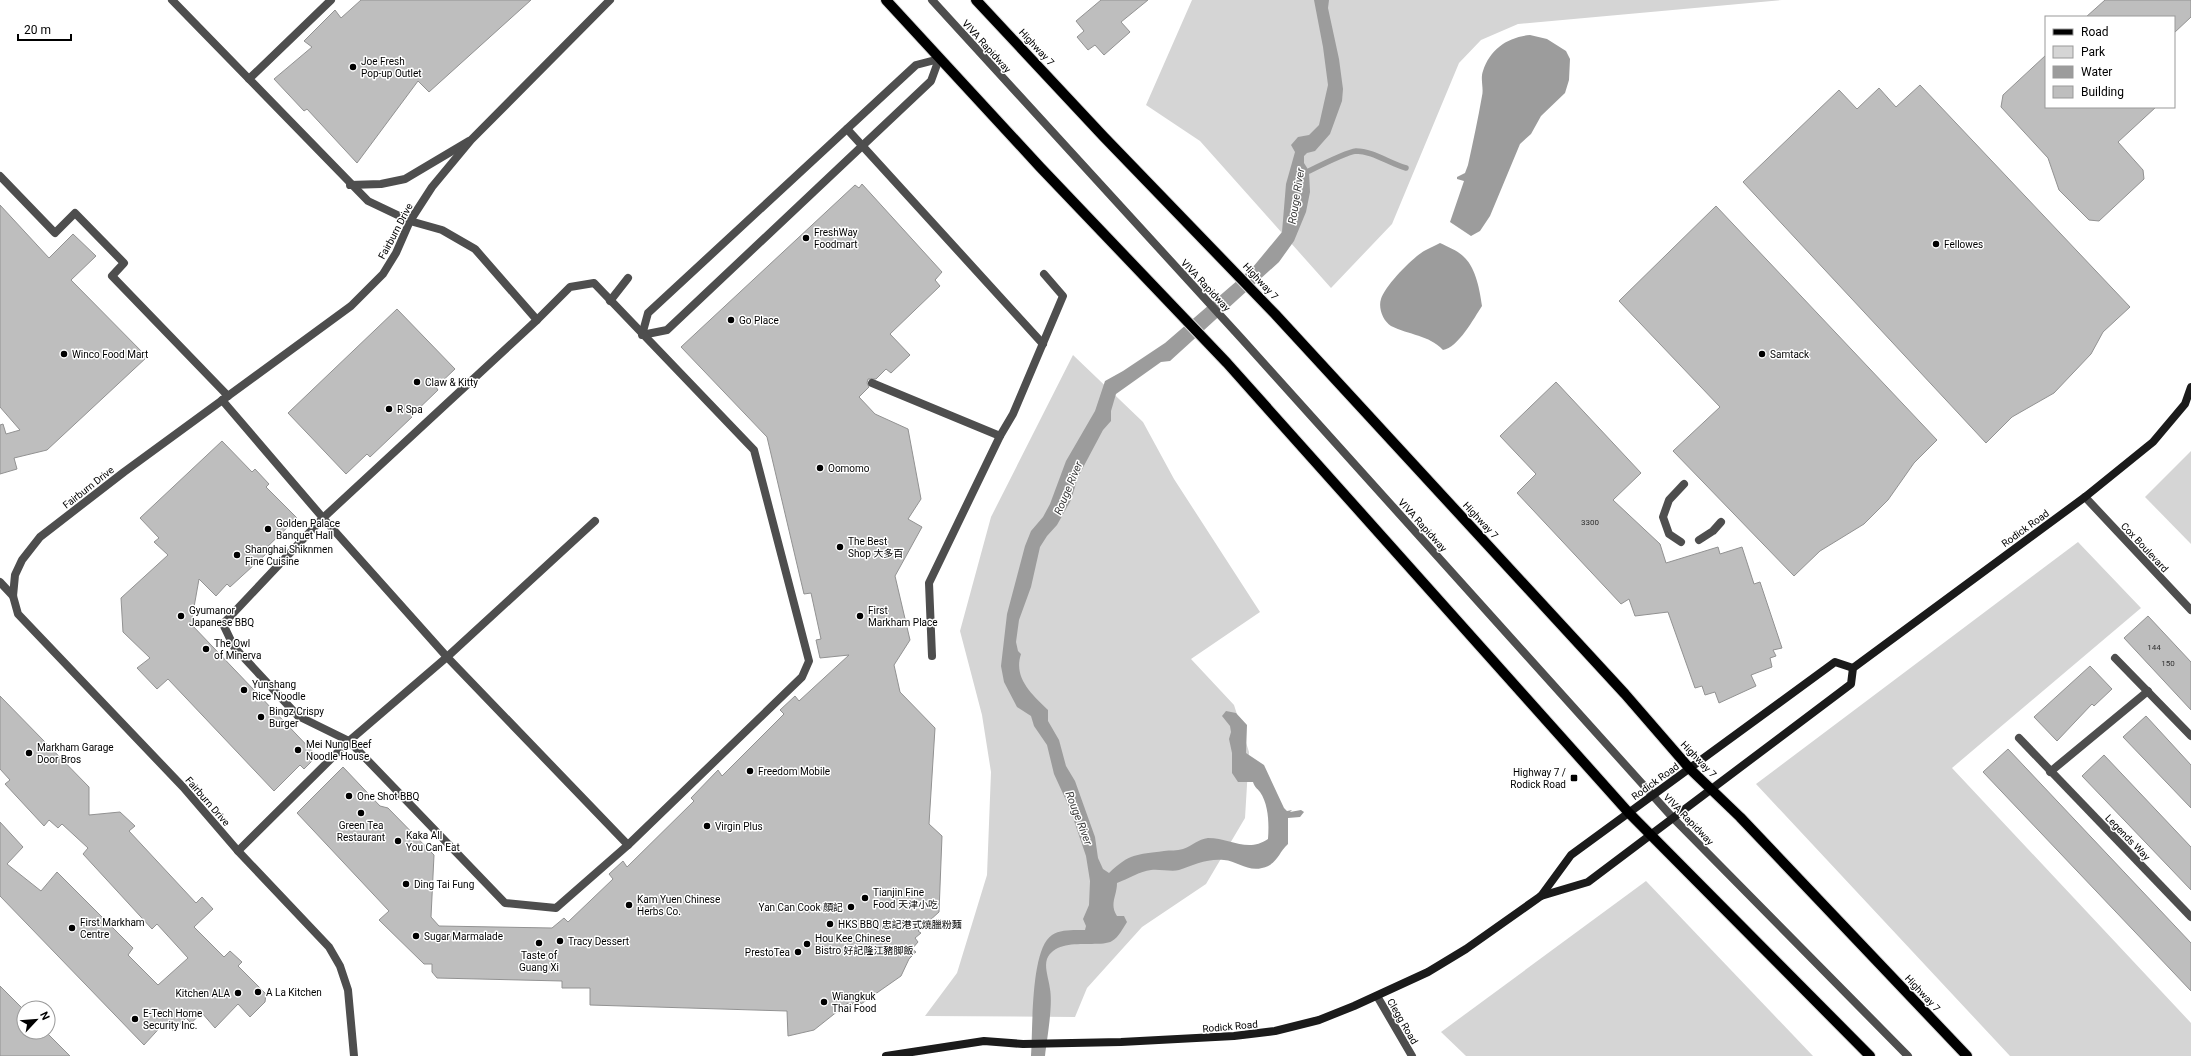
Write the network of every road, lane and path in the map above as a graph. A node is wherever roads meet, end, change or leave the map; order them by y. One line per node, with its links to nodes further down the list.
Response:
1 (172, 0): 8 (street)
2 (331, 0): 8 (street)
3 (610, 0): 10 (street, Fairburn Drive)
4 (886, 0): 7 (main road)
5 (932, 0): 46 (street, VIVA Rapidway)
6 (976, 0): 43 (main road, Highway 7)
7 (939, 59): 9 (street); 11 (street); 47 (main road)
8 (249, 79): 13 (street)
9 (848, 129): 11 (street); 19 (street)
10 (471, 140): 13 (street); 14 (street, Fairburn Drive)
11 (864, 144): 19 (street); 20 (street)
12 (0, 176): 23 (street)
13 (350, 185): 14 (street)
14 (410, 221): 18 (street); 23 (street, Fairburn Drive)
15 (1044, 274): 20 (street)
16 (628, 278): 17 (street)
17 (610, 301): 18 (street); 19 (street)
18 (537, 320): 27 (street)
19 (642, 335): 50 (street)
20 (1043, 344): 24 (street)
21 (872, 383): 24 (street)
22 (2191, 387): 26 (main road, Rodick Road)
23 (225, 398): 27 (street); 33 (street, Fairburn Drive)
24 (1000, 436): 35 (street)
25 (1684, 484): 31 (street)
26 (2086, 496): 34 (street, Cox Boulevard); 38 (main road, Rodick Road)
27 (323, 518): 36 (street); 42 (street)
28 (595, 521): 36 (street)
29 (1721, 522): 30 (street)
30 (1699, 540)
31 (1681, 542)
32 (0, 582): 33 (street)
33 (13, 596): 51 (street, Fairburn Drive)
34 (2191, 610)
35 (932, 656)
36 (447, 657): 42 (street); 50 (street)
37 (2115, 658): 39 (street)
38 (1852, 668): 43 (main road, Rodick Road); 45 (main road, Rodick Road)
39 (2148, 692): 40 (street); 44 (street)
40 (2191, 736)
41 (2019, 738): 44 (street, Legends Way)
42 (349, 741): 50 (street); 51 (street)
43 (1690, 769): 45 (main road, Highway 7); 46 (main road, Rodick Road)
44 (2050, 772): 53 (street, Legends Way)
45 (1712, 790): 48 (main road, Rodick Road); 60 (main road, Highway 7)
46 (1652, 795): 47 (main road, Rodick Road); 48 (street, VIVA Rapidway)
47 (1629, 813): 49 (main road); 52 (main road, Rodick Road)
48 (1673, 818): 49 (main road, Rodick Road); 59 (street, VIVA Rapidway)
49 (1652, 834): 52 (main road, Rodick Road); 58 (main road)
50 (628, 845)
51 (238, 851): 55 (street, Fairburn Drive)
52 (1541, 896): 54 (main road, Rodick Road)
53 (2191, 917)
54 (1377, 996): 56 (main road, Rodick Road); 57 (street, Clegg Road)
55 (354, 1056)
56 (886, 1056)
57 (1412, 1056)
58 (1870, 1056)
59 (1908, 1056)
60 (1967, 1056)

